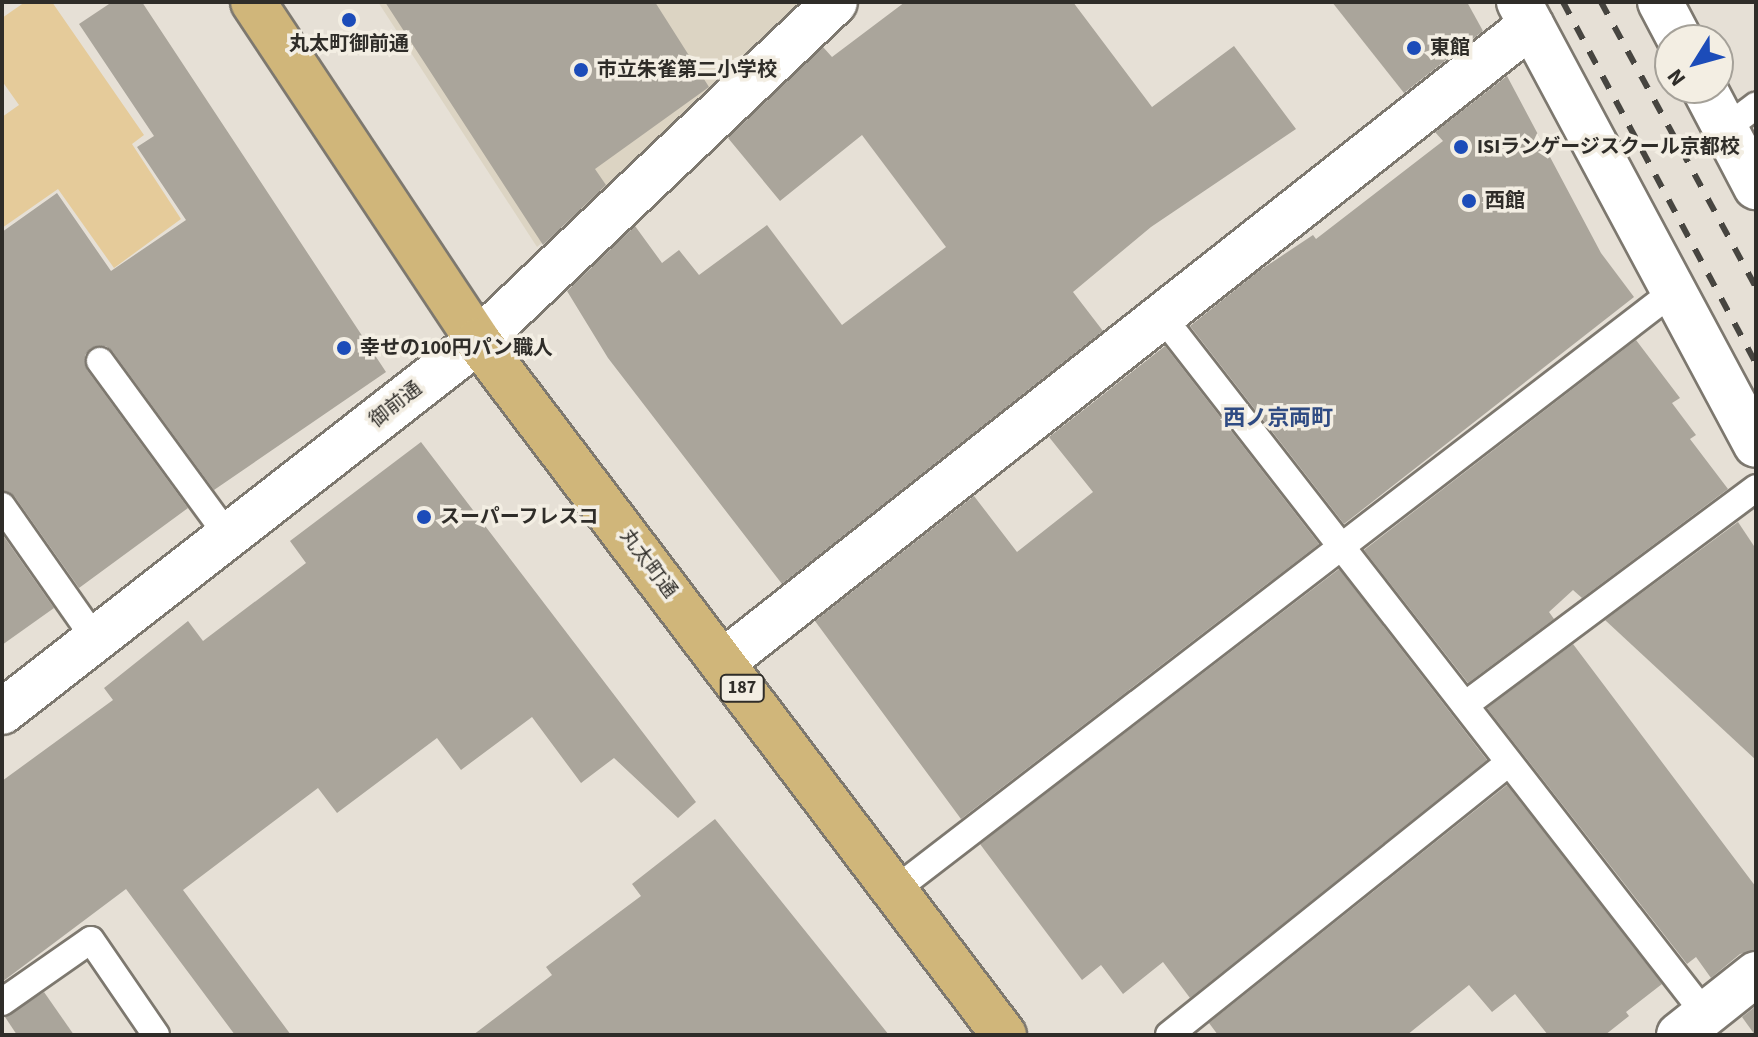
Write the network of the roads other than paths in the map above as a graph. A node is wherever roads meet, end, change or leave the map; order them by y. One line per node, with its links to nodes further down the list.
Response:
1 (253, 2): 11 (main road, 丸太町通 / 187)
2 (835, 2): 11 (street, 御前通)
3 (1660, 2): 5 (street)
4 (1525, 14): 9 (street); 10 (street)
5 (1672, 24)
6 (1724, 104): 7 (street)
7 (1741, 118): 8 (street)
8 (1756, 187)
9 (1674, 291): 13 (street); 17 (lane)
10 (1161, 315): 17 (lane); 19 (street)
11 (478, 341): 16 (street, 御前通); 19 (main road, 丸太町通 / 187)
12 (100, 361): 16 (lane)
13 (1756, 445)
14 (1756, 488): 20 (lane)
15 (2, 506): 18 (lane)
16 (229, 537): 18 (street, 御前通)
17 (1340, 546): 20 (lane); 23 (lane)
18 (96, 640): 21 (street, 御前通)
19 (723, 662): 23 (main road, 丸太町通 / 187)
20 (1465, 705): 22 (lane)
21 (2, 712)
22 (1509, 763): 26 (lane); 29 (lane)
23 (895, 890): 28 (main road, 丸太町通 / 187)
24 (1756, 974): 26 (street)
25 (2, 1002): 27 (lane)
26 (1693, 1025)
27 (156, 1035)
28 (1004, 1035)
29 (1169, 1035)

